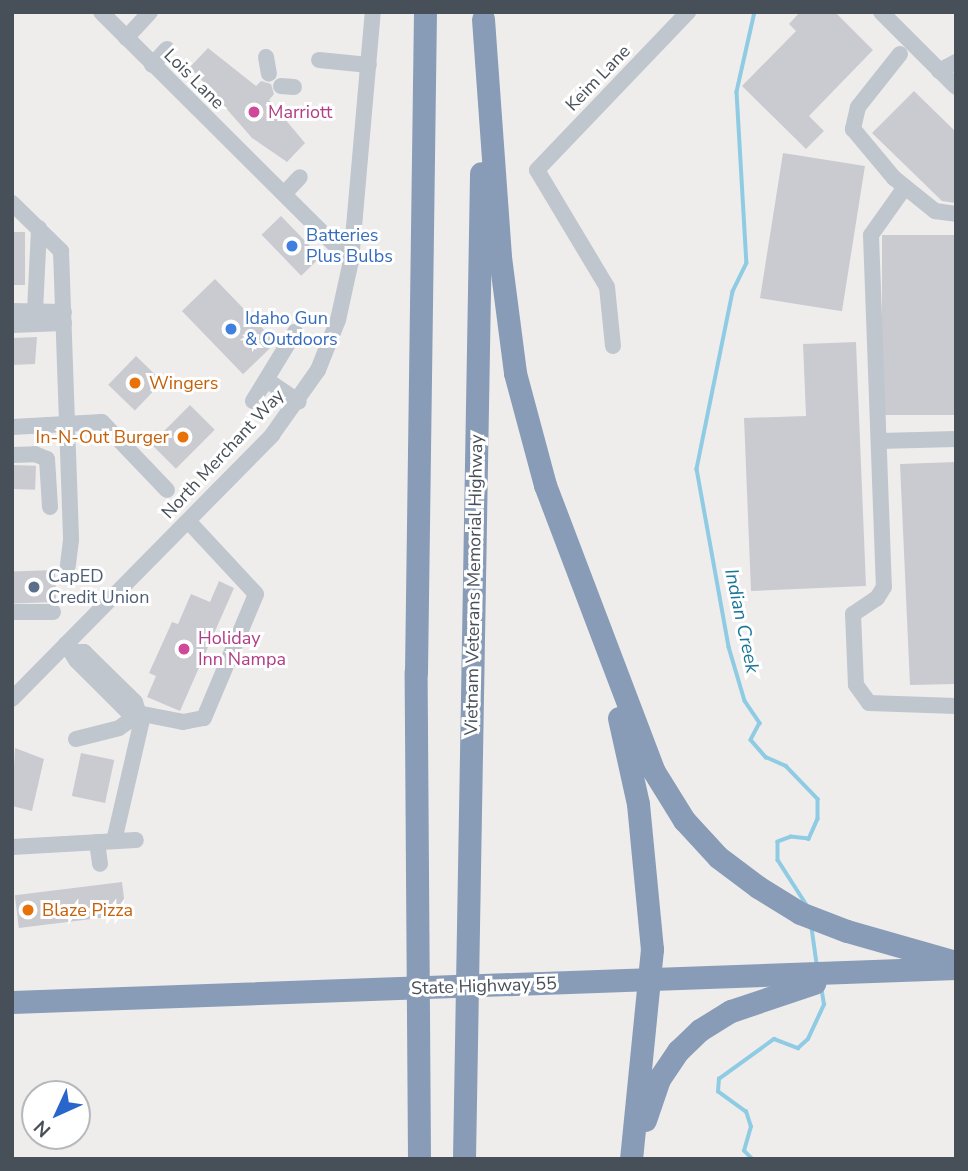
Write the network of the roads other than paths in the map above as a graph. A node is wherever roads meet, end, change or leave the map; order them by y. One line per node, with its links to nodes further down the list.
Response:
1 (101, 12): 8 (street, Lois Lane)
2 (150, 12): 8 (street)
3 (373, 12): 15 (street, North Merchant Way)
4 (425, 12): 61 (highway)
5 (688, 12): 31 (street, Keim Lane)
6 (881, 12): 16 (street)
7 (483, 16): 40 (highway); 62 (highway, Vietnam Veterans Memorial Highway)
8 (126, 38): 14 (street, Lois Lane)
9 (167, 49): 14 (street)
10 (900, 54): 20 (street)
11 (266, 57): 17 (street)
12 (318, 60): 15 (street)
13 (956, 62): 16 (street)
14 (152, 65): 21 (street, Lois Lane)
15 (369, 65): 25 (street, North Merchant Way)
16 (939, 71): 18 (street)
17 (269, 74)
18 (956, 88)
19 (300, 177): 21 (street)
20 (905, 187): 23 (street); 38 (street)
21 (284, 194): 25 (street, Lois Lane)
22 (12, 202): 24 (street)
23 (956, 214)
24 (39, 228): 27 (street); 28 (street)
25 (351, 261): 34 (street, North Merchant Way)
26 (12, 311): 27 (street)
27 (35, 311): 28 (street)
28 (64, 317): 29 (street); 35 (street)
29 (12, 325)
30 (295, 332): 32 (street)
31 (613, 346)
32 (268, 381): 33 (street); 34 (street)
33 (253, 401)
34 (299, 402): 43 (street, North Merchant Way)
35 (68, 425): 36 (street); 41 (street); 44 (street)
36 (12, 427)
37 (956, 439): 38 (street)
38 (879, 441): 49 (street)
39 (12, 455): 42 (street)
40 (545, 485): 56 (highway); 59 (highway)
41 (167, 490)
42 (50, 507)
43 (189, 522): 47 (street, North Merchant Way); 50 (street)
44 (68, 566)
45 (12, 612): 46 (street)
46 (53, 612)
47 (70, 648): 48 (street, North Merchant Way); 50 (street)
48 (12, 699)
49 (956, 706)
50 (141, 714): 51 (street); 53 (street)
51 (76, 740)
52 (136, 840): 53 (street)
53 (105, 842): 54 (street); 55 (street)
54 (12, 847)
55 (100, 864)
56 (956, 962)
57 (956, 968): 58 (highway, State Highway 55)
58 (841, 974): 59 (highway, State Highway 55); 64 (highway)
59 (646, 981): 60 (highway, State Highway 55); 63 (highway)
60 (12, 1002)
61 (419, 1159)
62 (464, 1159)
63 (632, 1159)
64 (638, 1159)

